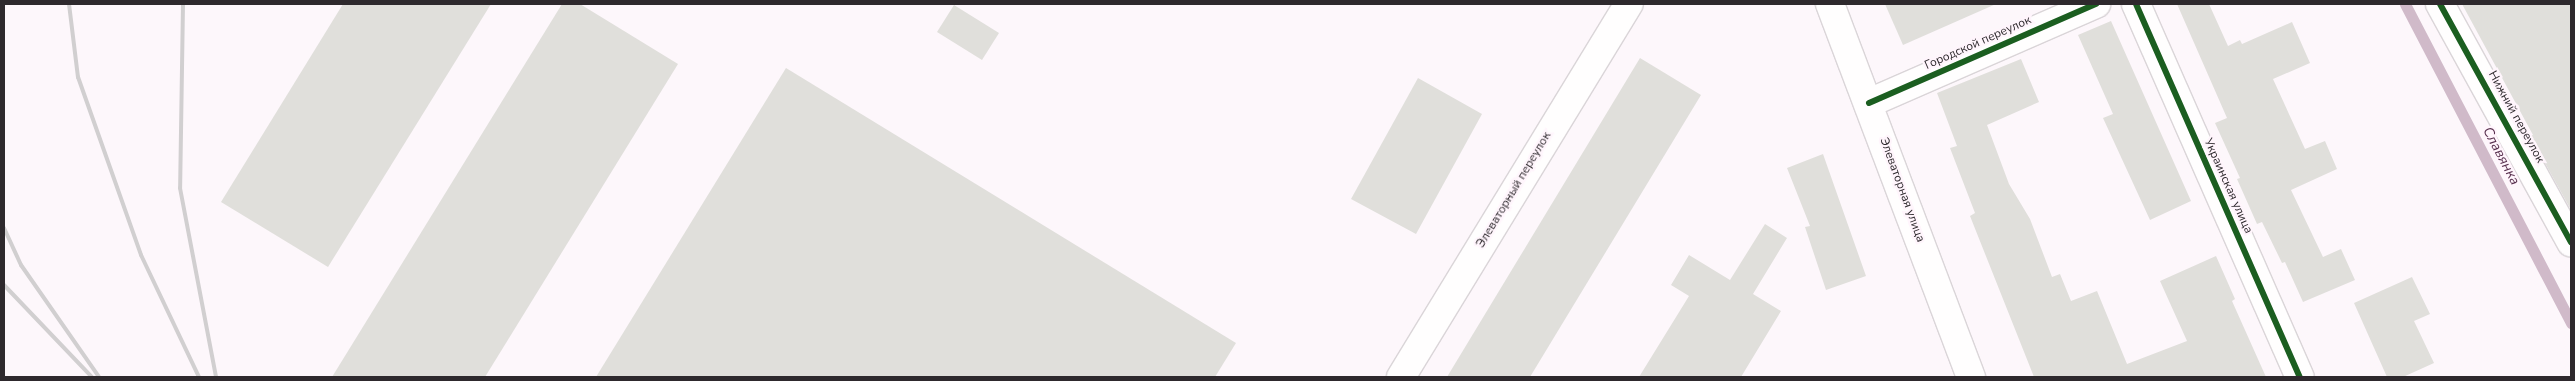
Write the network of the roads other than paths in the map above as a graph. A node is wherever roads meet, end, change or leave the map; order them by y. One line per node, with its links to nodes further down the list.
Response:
1 (1629, 4): 8 (street, Элеваторный переулок)
2 (1830, 4): 6 (street, Элеваторная улица)
3 (2096, 4): 6 (street, Городской переулок)
4 (2136, 4): 10 (street, Украинская улица)
5 (2440, 4): 7 (street, Нижний переулок)
6 (1869, 103): 9 (street, Элеваторная улица)
7 (2571, 242)
8 (1401, 377)
9 (1971, 377)
10 (2300, 377)

